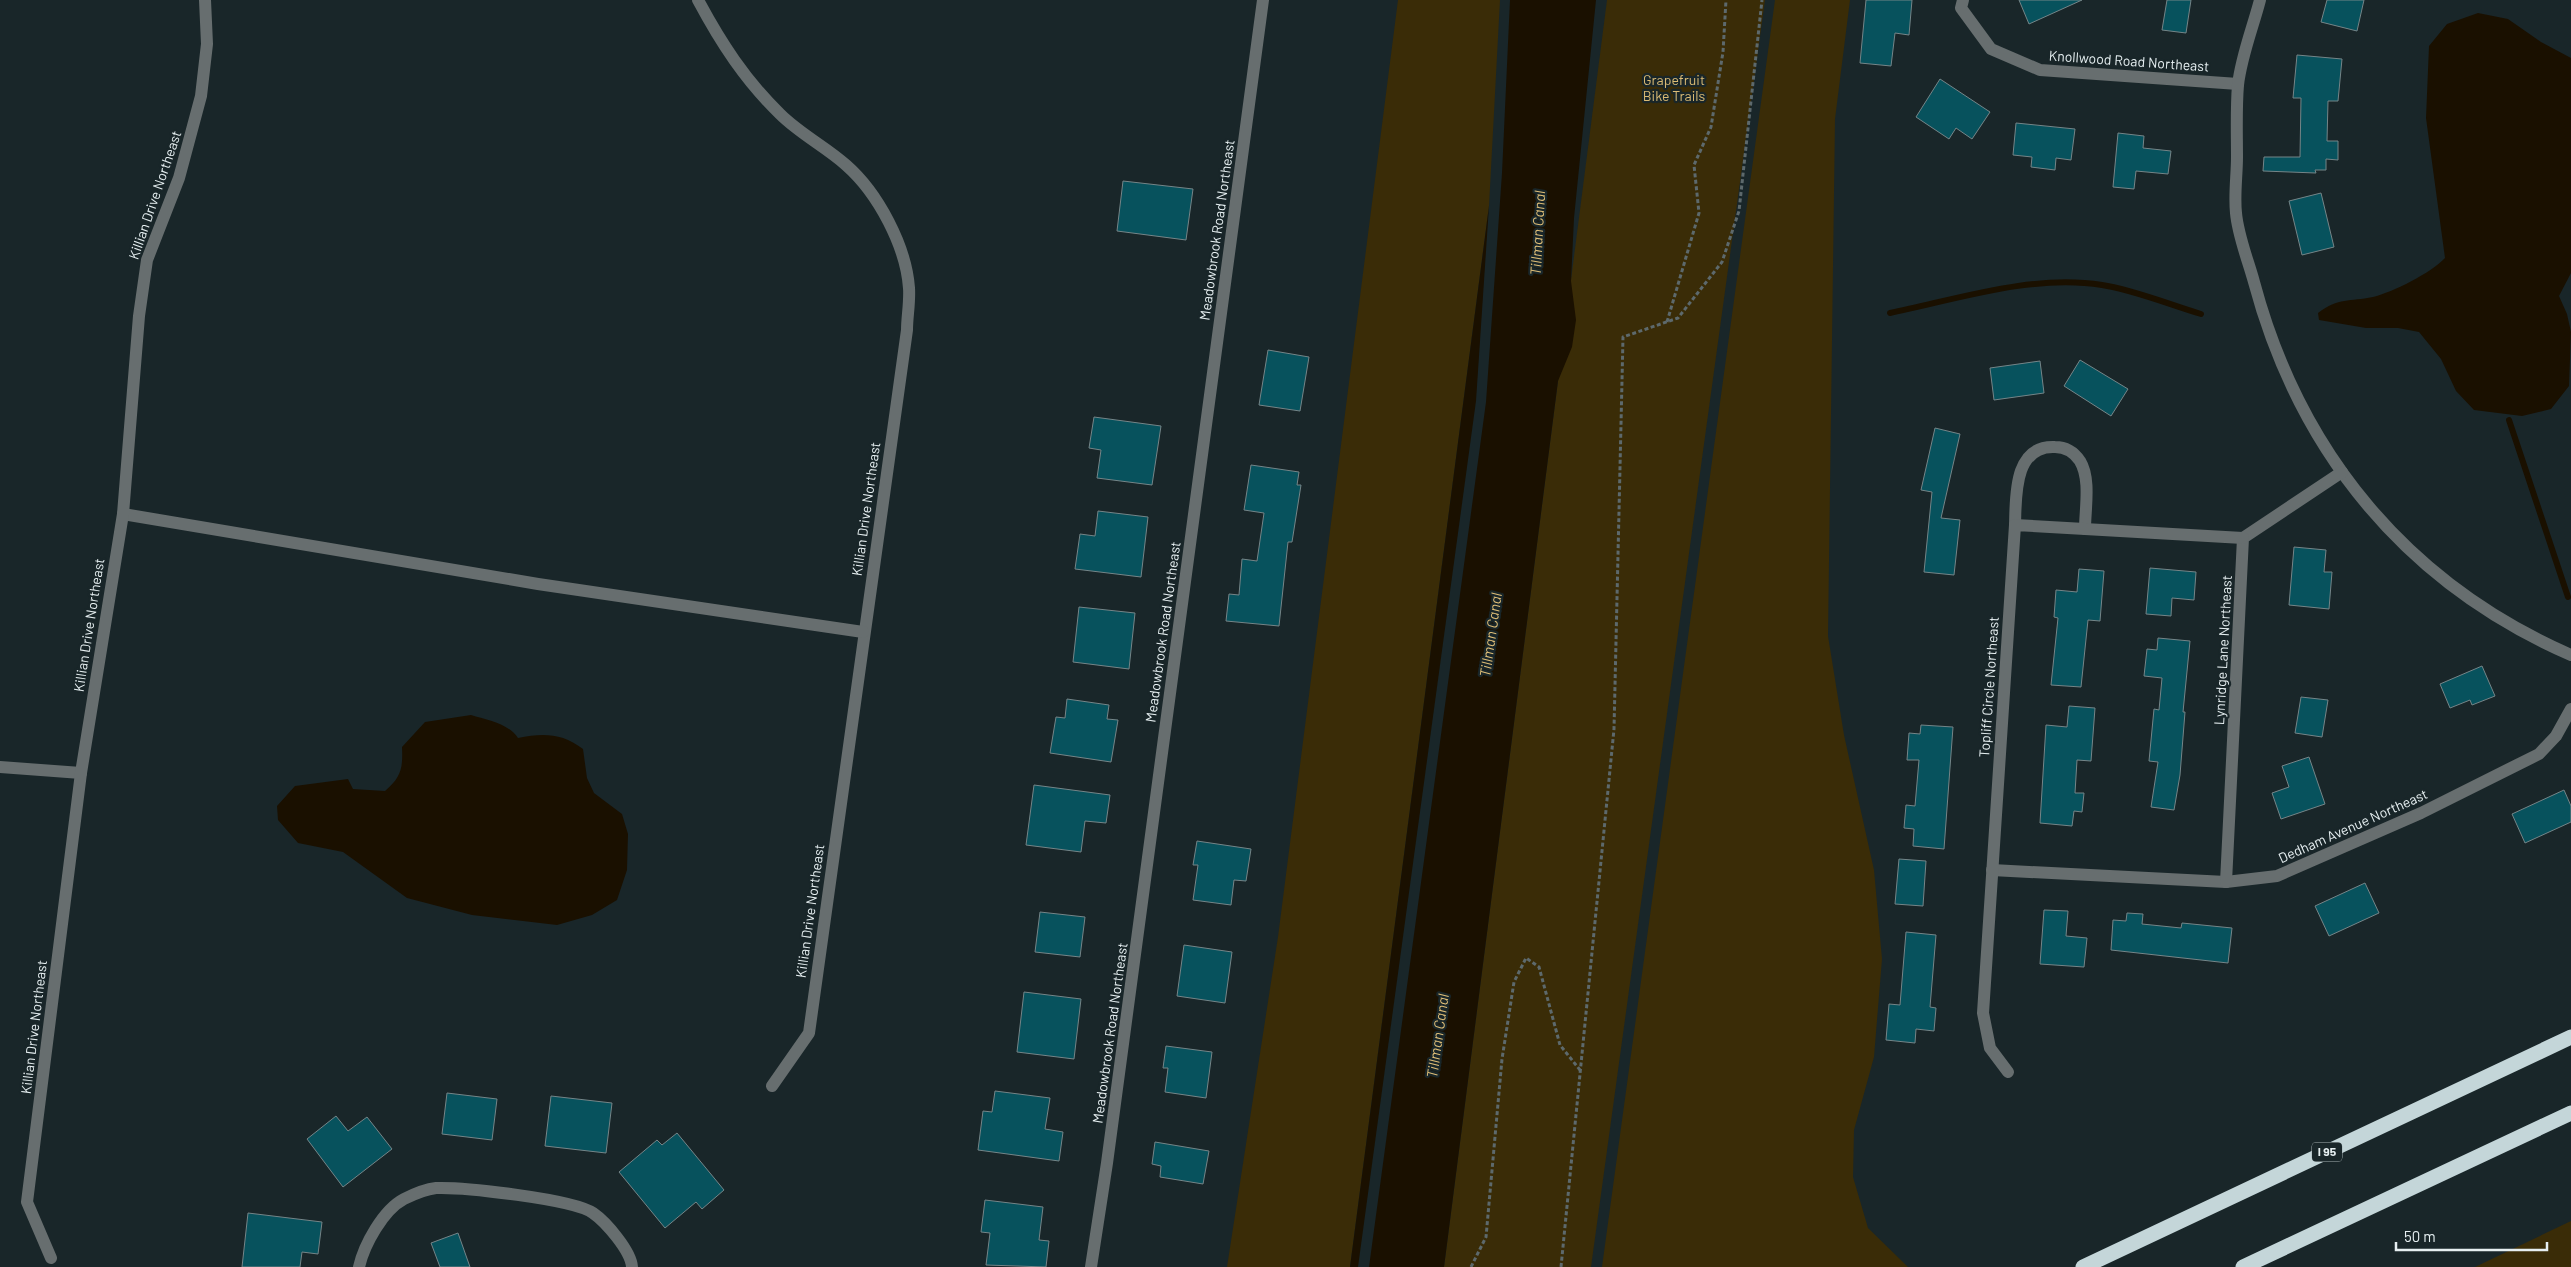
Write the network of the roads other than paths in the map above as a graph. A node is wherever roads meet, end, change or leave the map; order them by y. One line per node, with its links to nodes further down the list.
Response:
1 (206, 0): 8 (street, Killian Drive Northeast)
2 (698, 0): 12 (street, Killian Drive Northeast)
3 (1263, 0): 26 (street, Meadowbrook Road Northeast)
4 (1963, 0): 6 (street, Knollwood Road Northeast)
5 (2260, 0): 6 (street)
6 (2238, 84): 7 (street)
7 (2342, 472): 11 (street); 13 (street)
8 (123, 514): 12 (street); 16 (street, Killian Drive Northeast)
9 (2015, 525): 10 (street); 10 (street, Topliff Circle Northeast); 17 (street, Topliff Circle Northeast)
10 (2085, 529): 11 (street)
11 (2243, 538): 18 (street, Lynridge Lane Northeast)
12 (864, 632): 21 (street, Killian Drive Northeast)
13 (2571, 655)
14 (2571, 708): 18 (street, Dedham Avenue Northeast)
15 (0, 768): 16 (street)
16 (81, 773): 23 (street, Killian Drive Northeast)
17 (1992, 870): 18 (street, Dedham Avenue Northeast); 20 (street, Topliff Circle Northeast)
18 (2226, 882)
19 (2571, 1037): 27 (highway, I 95)
20 (2008, 1072)
21 (772, 1086)
22 (2571, 1113): 28 (highway)
23 (50, 1258)
24 (358, 1267): 25 (street)
25 (632, 1267)
26 (1091, 1267)
27 (2083, 1267)
28 (2243, 1267)

